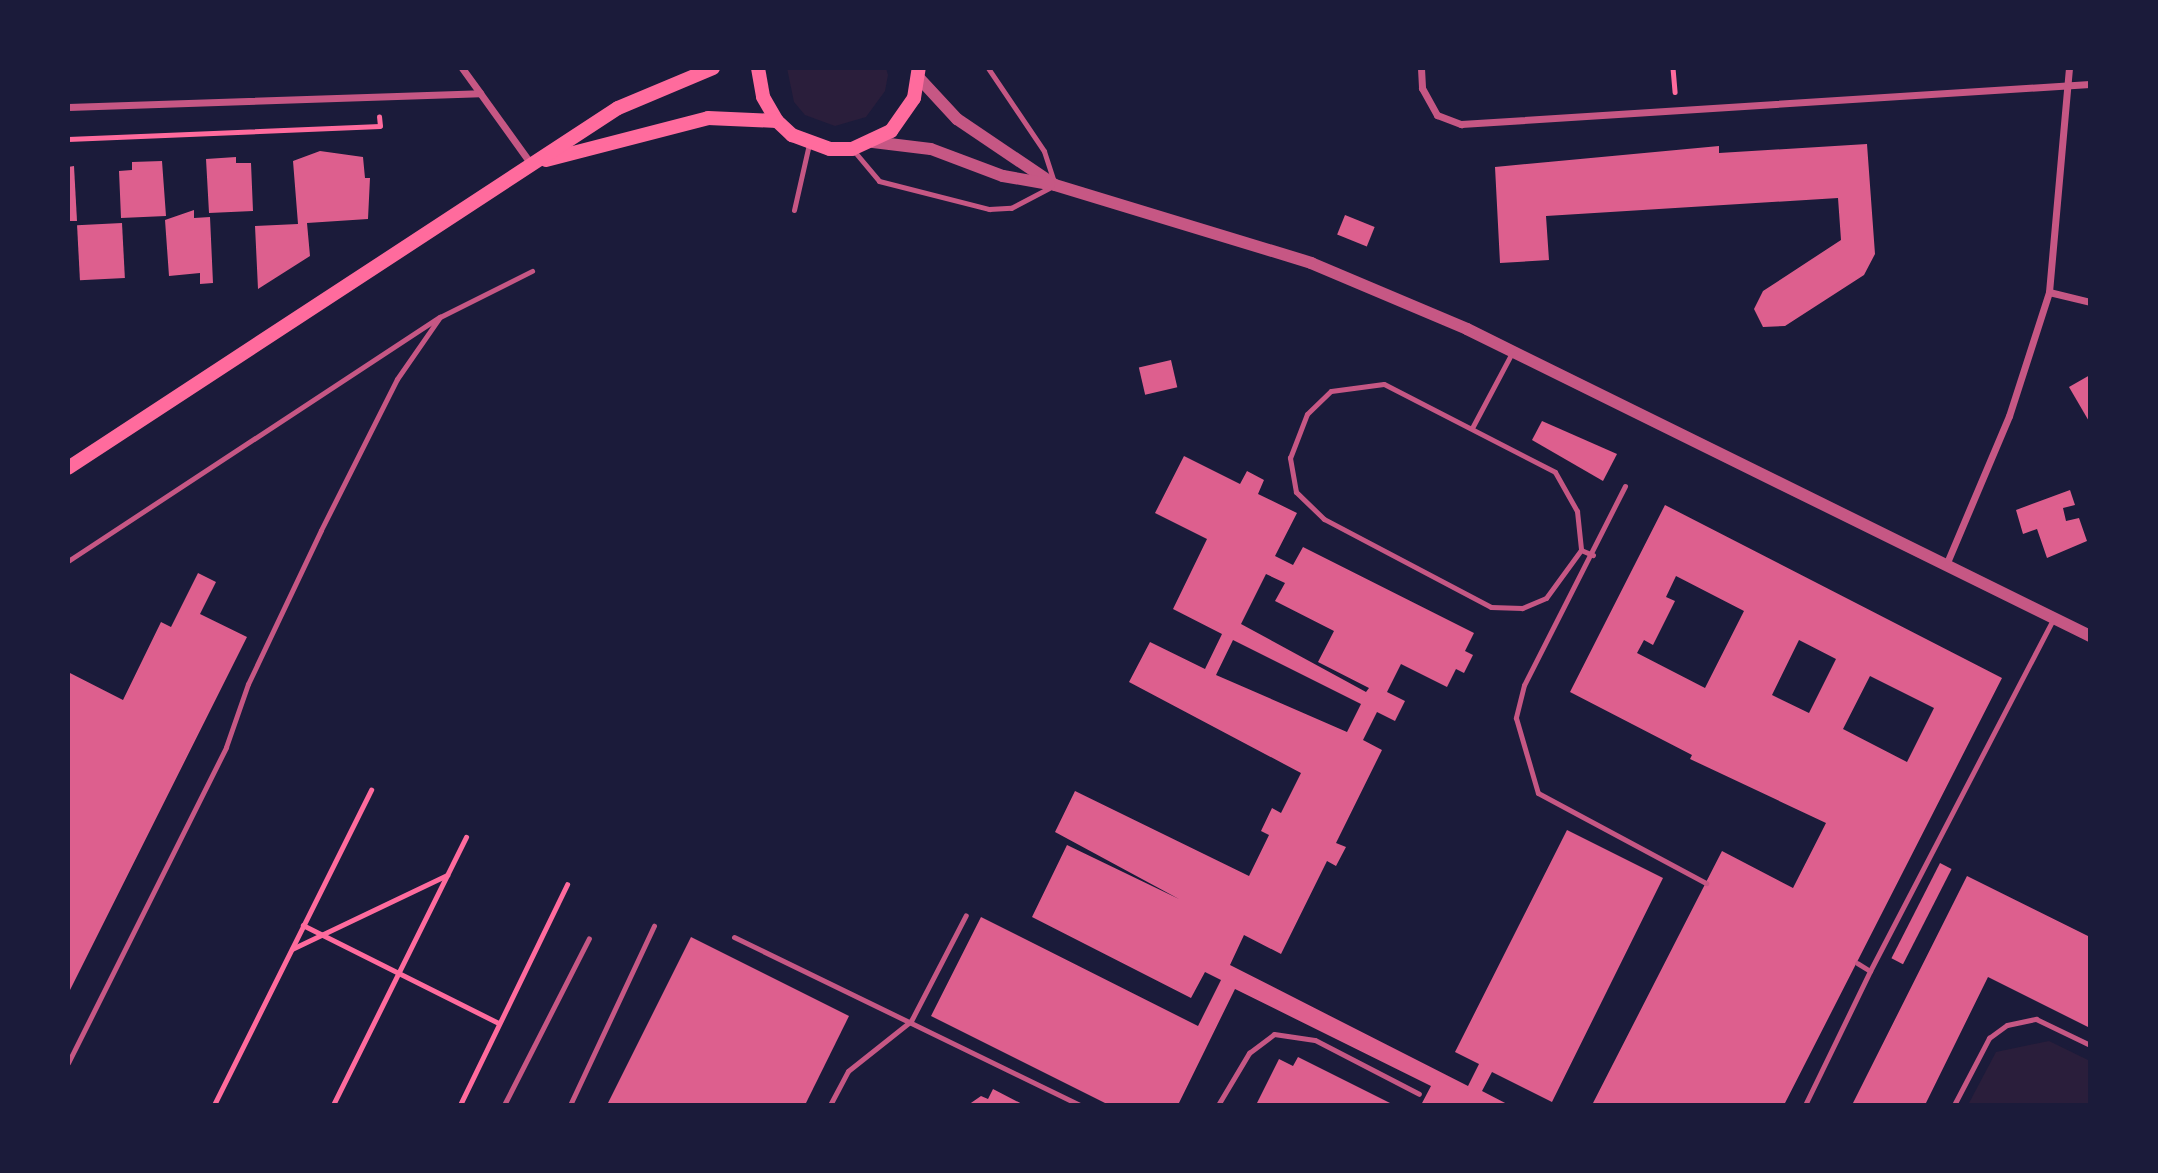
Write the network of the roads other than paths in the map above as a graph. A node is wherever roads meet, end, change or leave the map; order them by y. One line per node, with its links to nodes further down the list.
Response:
1 (462, 68): 10 (street)
2 (713, 68): 16 (main road)
3 (758, 68): 12 (main road)
4 (988, 68): 17 (lane)
5 (1421, 68): 9 (street)
6 (2069, 68): 9 (street)
7 (919, 73): 13 (main road); 17 (street)
8 (2090, 84): 9 (street)
9 (2070, 85): 20 (street)
10 (480, 93): 11 (street); 16 (street)
11 (68, 107)
12 (778, 121): 14 (main road); 16 (main road)
13 (873, 142): 15 (main road); 17 (street)
14 (809, 144): 15 (main road); 18 (lane)
15 (852, 149): 17 (lane)
16 (531, 164): 25 (main road)
17 (1055, 185): 23 (street)
18 (794, 210)
19 (532, 271): 22 (lane)
20 (2049, 292): 21 (street); 30 (street)
21 (2090, 302)
22 (440, 317): 29 (lane); 42 (lane)
23 (1513, 351): 24 (lane); 30 (street)
24 (1472, 428): 27 (lane); 27 (lane)
25 (68, 468)
26 (1625, 486): 28 (lane)
27 (1581, 550): 28 (lane)
28 (1593, 555): 33 (lane)
29 (68, 561)
30 (1946, 565): 31 (street)
31 (2053, 618): 32 (street); 39 (lane)
32 (2090, 636)
33 (1706, 883)
34 (966, 915): 40 (lane)
35 (654, 926): 45 (lane)
36 (734, 937): 40 (lane)
37 (589, 938): 44 (lane)
38 (1857, 963): 39 (lane)
39 (1870, 971): 49 (lane)
40 (911, 1021): 46 (lane); 47 (lane)
41 (2090, 1045): 50 (lane)
42 (68, 1063)
43 (1419, 1094): 48 (lane)
44 (504, 1105)
45 (570, 1105)
46 (830, 1105)
47 (1080, 1105)
48 (1217, 1105)
49 (1805, 1105)
50 (1954, 1105)

